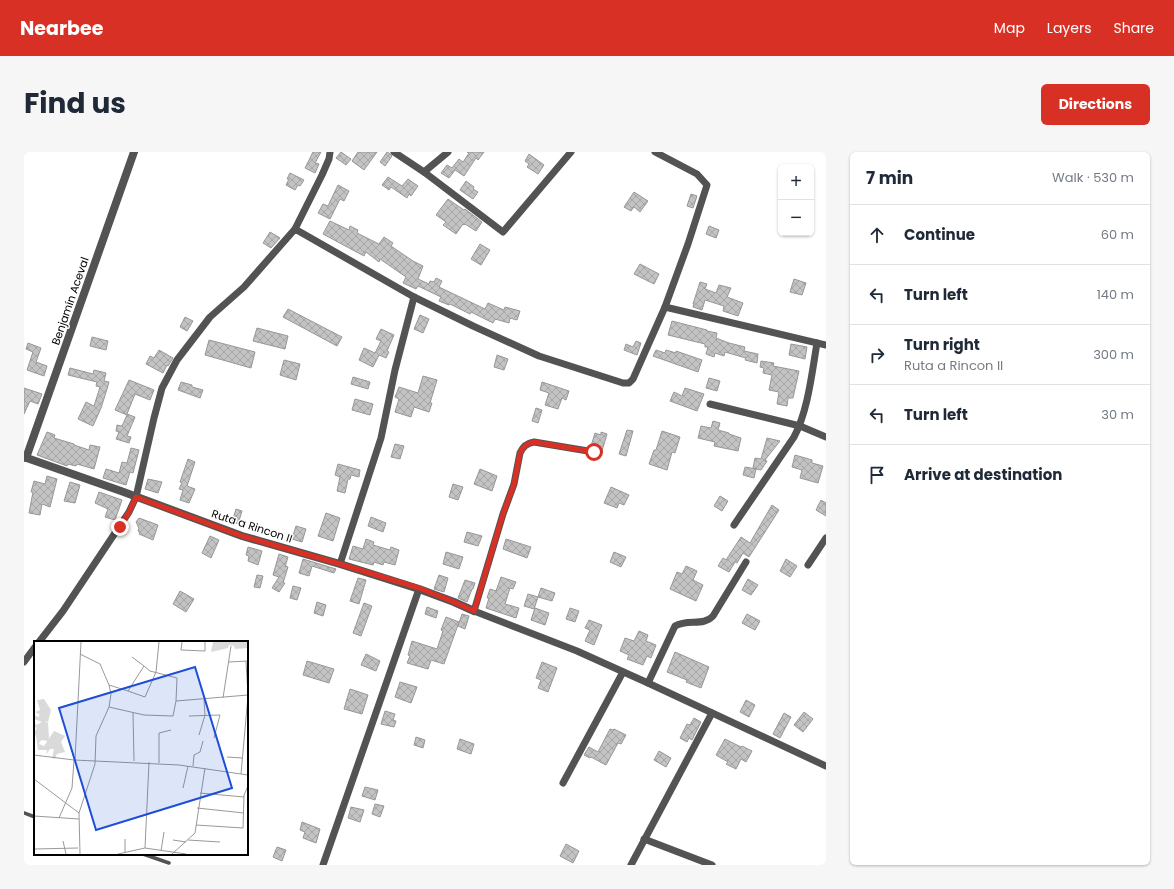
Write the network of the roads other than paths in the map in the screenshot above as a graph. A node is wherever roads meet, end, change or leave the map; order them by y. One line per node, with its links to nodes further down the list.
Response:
1 (134, 152): 17 (street, Benjamín Aceval)
2 (330, 152): 8 (street)
3 (394, 152): 7 (street)
4 (448, 152): 7 (street)
5 (571, 152): 7 (street)
6 (655, 152): 10 (street)
7 (424, 172)
8 (295, 229): 9 (street); 18 (street)
9 (414, 297): 10 (street); 22 (street)
10 (665, 307): 11 (street)
11 (817, 343): 12 (street); 14 (street)
12 (826, 345)
13 (710, 404): 14 (street)
14 (800, 426): 15 (street); 19 (street)
15 (826, 437)
16 (594, 452): 25 (street)
17 (25, 458): 18 (street, Ruta a Rincon II)
18 (136, 497): 22 (street, Ruta a Rincon II); 26 (street)
19 (734, 525)
20 (826, 538): 23 (street)
21 (746, 562): 30 (street)
22 (340, 564): 24 (street, Ruta a Rincon II)
23 (808, 564)
24 (419, 588): 25 (street, Ruta a Rincon II); 39 (street)
25 (474, 611): 29 (street)
26 (40, 641)
27 (34, 648): 28 (street)
28 (24, 662)
29 (623, 672): 30 (street); 33 (street)
30 (648, 683): 31 (street)
31 (712, 713): 32 (street); 36 (street)
32 (826, 766)
33 (563, 783)
34 (24, 813): 35 (lane)
35 (34, 817)
36 (644, 839): 40 (street); 41 (street)
37 (146, 855): 38 (lane)
38 (169, 863)
39 (323, 865)
40 (630, 865)
41 (712, 865)

